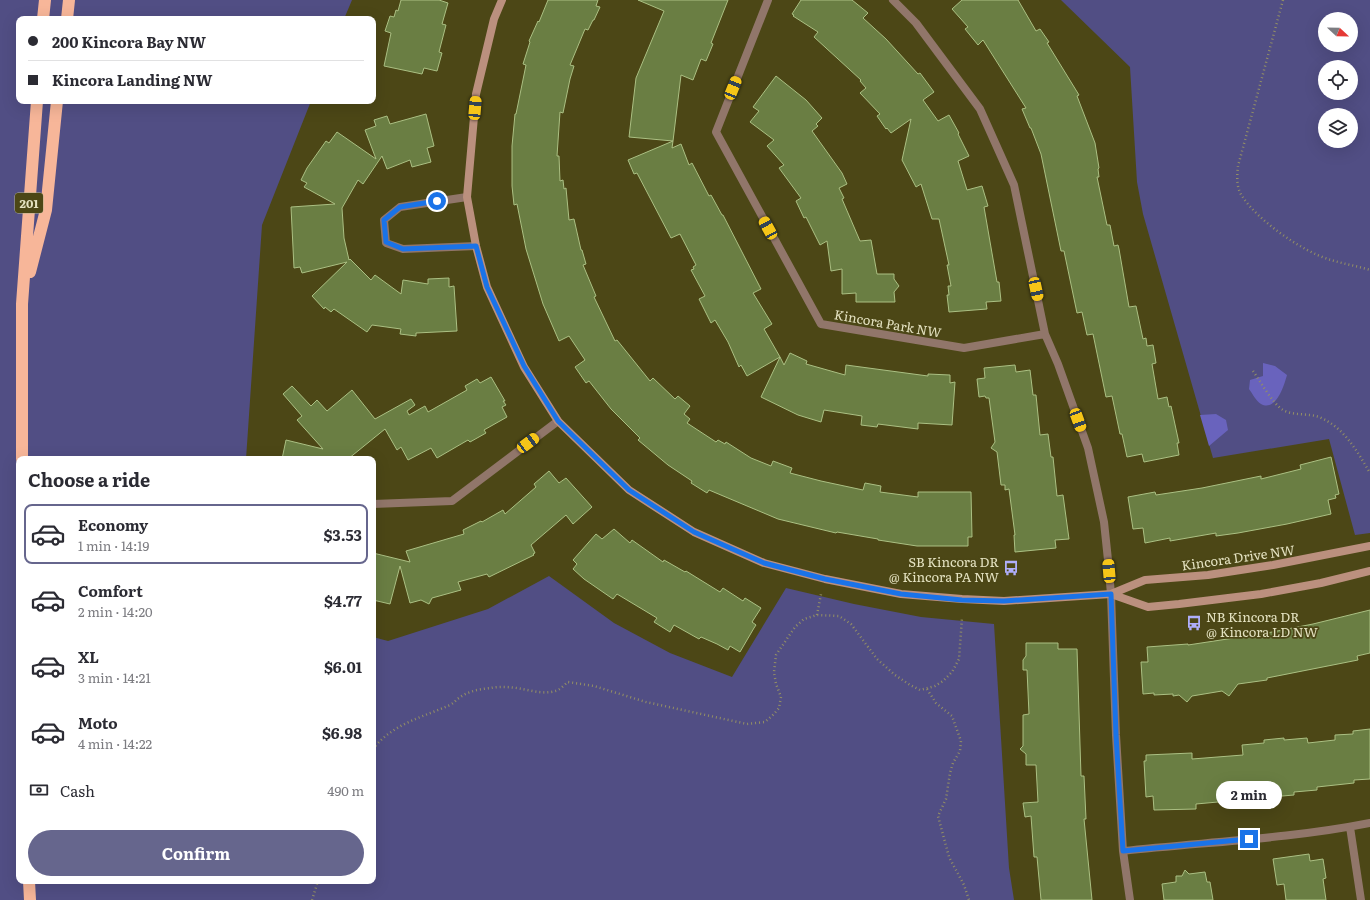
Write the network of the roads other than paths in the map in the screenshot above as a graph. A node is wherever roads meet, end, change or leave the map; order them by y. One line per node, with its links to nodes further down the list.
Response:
1 (45, 0): 6 (highway)
2 (69, 0): 7 (highway)
3 (502, 0): 10 (street, Kincora Drive NW)
4 (768, 0): 13 (street, Kincora Park NW)
5 (893, 0): 13 (street)
6 (43, 16)
7 (66, 16)
8 (37, 104): 12 (highway, 201)
9 (58, 104): 12 (highway)
10 (467, 196): 11 (street, Kincora Drive NW); 11 (street)
11 (476, 246): 14 (street, Kincora Drive NW)
12 (22, 304): 15 (highway, 201)
13 (1046, 334): 19 (street)
14 (558, 421): 16 (street); 19 (street, Kincora Drive NW)
15 (22, 456)
16 (376, 504)
17 (1370, 546): 19 (street, Kincora Drive NW)
18 (1370, 571): 19 (street, Kincora Drive NW)
19 (1111, 594): 22 (street)
20 (1370, 823): 21 (street)
21 (1350, 827): 22 (street); 26 (street)
22 (1123, 851): 25 (street)
23 (29, 884): 24 (highway)
24 (30, 900)
25 (1130, 900)
26 (1361, 900)

